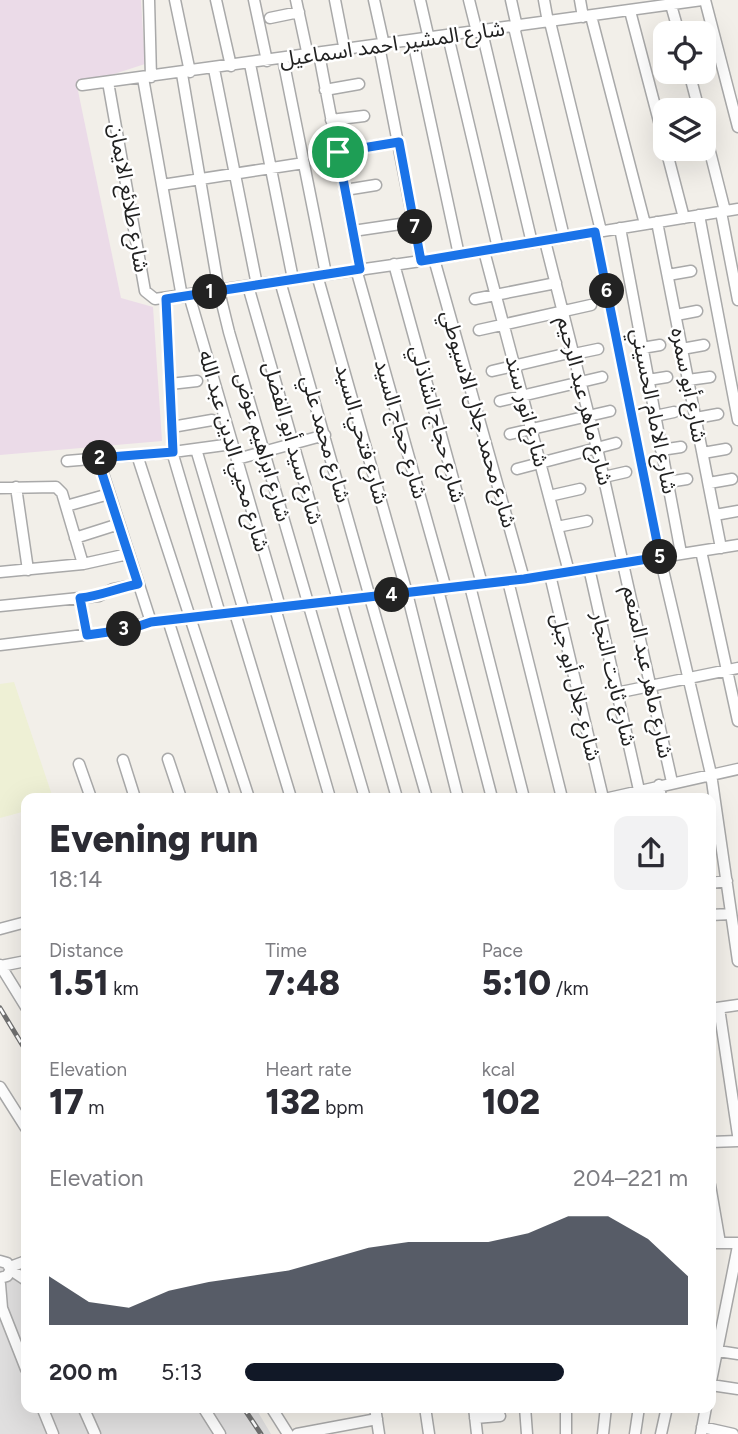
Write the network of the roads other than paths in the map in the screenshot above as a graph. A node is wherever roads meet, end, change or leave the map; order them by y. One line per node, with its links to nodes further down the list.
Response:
1 (149, 0): 38 (street, شارع محيي الدين عبد الله)
2 (175, 0): 37 (street, شارع ابراهيم عوض)
3 (216, 0): 35 (street)
4 (254, 0): 33 (street)
5 (296, 0): 18 (street, شارع حجاج السيد)
6 (335, 0): 30 (street)
7 (374, 0): 29 (street)
8 (420, 0): 27 (street)
9 (469, 0): 25 (street)
10 (511, 0): 24 (street)
11 (544, 0): 23 (street)
12 (580, 0): 20 (street)
13 (613, 0): 19 (street)
14 (704, 0): 15 (street, شارع المشير احمد اسماعيل); 46 (street)
15 (672, 3): 16 (street, شارع المشير احمد اسماعيل); 22 (street)
16 (648, 4): 17 (street, شارع المشير احمد اسماعيل)
17 (630, 11): 19 (street, شارع المشير احمد اسماعيل); 43 (street)
18 (299, 12): 21 (street); 31 (street, شارع حجاج السيد)
19 (615, 13): 20 (street, شارع المشير احمد اسماعيل)
20 (587, 17): 23 (street, شارع المشير احمد اسماعيل); 64 (street)
21 (270, 18)
22 (676, 21)
23 (549, 22): 24 (street, شارع المشير احمد اسماعيل); 67 (street)
24 (516, 27): 25 (street, شارع المشير احمد اسماعيل); 68 (street)
25 (479, 32): 26 (street, شارع المشير احمد اسماعيل); 70 (street)
26 (448, 36): 27 (street, شارع المشير احمد اسماعيل); 71 (street)
27 (429, 39): 28 (street, شارع المشير احمد اسماعيل)
28 (414, 41): 29 (street, شارع المشير احمد اسماعيل); 73 (street)
29 (382, 45): 30 (street, شارع المشير احمد اسماعيل); 47 (street)
30 (345, 51): 31 (street, شارع المشير احمد اسماعيل)
31 (313, 55): 32 (street, شارع المشير احمد اسماعيل); 42 (street, شارع حجاج السيد)
32 (283, 59): 33 (street, شارع المشير احمد اسماعيل); 51 (street, شارع فتحي السيد)
33 (267, 61): 34 (street, شارع المشير احمد اسماعيل)
34 (250, 64): 35 (street, شارع المشير احمد اسماعيل); 52 (street)
35 (231, 66): 36 (street, شارع المشير احمد اسماعيل)
36 (214, 69): 37 (street, شارع المشير احمد اسماعيل); 53 (street, شارع سيد أبو الفضل)
37 (186, 73): 38 (street, شارع المشير احمد اسماعيل); 54 (street, شارع ابراهيم عوض)
38 (147, 77): 39 (street, شارع المشير احمد اسماعيل); 55 (street, شارع محيي الدين عبد الله)
39 (108, 82): 40 (street, شارع المشير احمد اسماعيل); 88 (street, شارع طلائع الايمان)
40 (82, 85)
41 (359, 85): 42 (street)
42 (326, 90): 45 (street, شارع حجاج السيد)
43 (653, 98)
44 (364, 116): 45 (street)
45 (331, 120): 48 (street, شارع حجاج السيد)
46 (738, 127)
47 (399, 142): 48 (street); 62 (street)
48 (338, 152): 57 (street, شارع حجاج السيد)
49 (670, 161): 61 (street)
50 (712, 161): 58 (street)
51 (304, 163): 52 (street); 79 (street, شارع فتحي السيد)
52 (271, 170): 53 (street); 81 (street)
53 (235, 175): 54 (street); 84 (street, شارع سيد أبو الفضل)
54 (200, 180): 55 (street); 85 (street, شارع ابراهيم عوض)
55 (162, 186): 87 (street, شارع محيي الدين عبد الله)
56 (376, 186): 57 (street)
57 (345, 190): 66 (street, شارع حجاج السيد)
58 (723, 211): 59 (street); 60 (street); 90 (street)
59 (738, 211)
60 (699, 215): 61 (street); 121 (street)
61 (684, 218): 63 (street)
62 (414, 222): 66 (street); 75 (street)
63 (657, 222): 64 (street); 80 (street, شارع أبو سمره)
64 (645, 224): 65 (street)
65 (620, 228): 67 (street); 99 (street, شارع الامام الحسيني)
66 (353, 232): 77 (street, شارع حجاج السيد)
67 (598, 232): 68 (street); 167 (street)
68 (564, 237): 69 (street)
69 (545, 241): 70 (street); 83 (street, شارع ماهر عبد الرحيم)
70 (532, 243): 71 (street)
71 (498, 248): 72 (street)
72 (484, 251): 73 (street); 86 (street, شارع انور سند)
73 (459, 255): 74 (street)
74 (434, 259): 75 (street); 175 (street, شارع محمد جلال الاسيوطي)
75 (421, 261): 76 (street)
76 (394, 264): 77 (street); 178 (street, شارع حجاج الشاذلي)
77 (358, 269): 79 (street); 180 (street, شارع حجاج السيد)
78 (691, 271): 80 (street)
79 (322, 274): 81 (street); 181 (street, شارع فتحي السيد)
80 (668, 275): 94 (street, شارع أبو سمره)
81 (293, 279): 82 (street)
82 (280, 281): 84 (street); 126 (street, شارع محمد علي)
83 (556, 283): 86 (street); 92 (street, شارع ماهر عبد الرحيم)
84 (253, 285): 85 (street); 129 (street, شارع سيد أبو الفضل)
85 (219, 291): 87 (street); 136 (street, شارع ابراهيم عوض)
86 (496, 295): 89 (street); 95 (street, شارع انور سند)
87 (186, 296): 88 (street); 128 (street, شارع محيي الدين عبد الله)
88 (166, 299): 112 (street)
89 (475, 299)
90 (738, 300)
91 (591, 304): 92 (street)
92 (563, 311): 95 (street); 102 (street, شارع ماهر عبد الرحيم)
93 (697, 311): 94 (street)
94 (676, 315): 101 (street, شارع أبو سمره)
95 (504, 325): 96 (street); 103 (street, شارع انور سند)
96 (480, 330)
97 (660, 345): 99 (street)
98 (704, 345): 101 (street)
99 (642, 348): 108 (street, شارع الامام الحسيني)
100 (598, 349): 102 (street)
101 (682, 349): 109 (street, شارع أبو سمره)
102 (574, 353): 103 (street); 111 (street, شارع ماهر عبد الرحيم)
103 (515, 365): 104 (street); 113 (street, شارع انور سند)
104 (492, 371)
105 (602, 377): 111 (street)
106 (667, 377): 108 (street)
107 (710, 377): 109 (street)
108 (648, 380): 119 (street, شارع الامام الحسيني)
109 (688, 380): 120 (street, شارع أبو سمره)
110 (197, 381): 112 (street)
111 (581, 382): 113 (street); 118 (street, شارع ماهر عبد الرحيم)
112 (170, 384): 123 (street)
113 (523, 396): 114 (street); 124 (street, شارع انور سند)
114 (500, 401)
115 (610, 411): 118 (street)
116 (674, 412): 119 (street)
117 (718, 414): 120 (street)
118 (589, 415): 124 (street); 131 (street, شارع ماهر عبد الرحيم)
119 (655, 416): 134 (street, شارع الامام الحسيني)
120 (696, 418): 137 (street, شارع أبو سمره)
121 (738, 419)
122 (212, 421): 123 (street)
123 (172, 427): 135 (street)
124 (532, 429): 125 (street); 142 (street, شارع انور سند)
125 (510, 434)
126 (325, 436): 129 (street); 182 (street, شارع محمد علي)
127 (616, 443): 131 (street)
128 (232, 444): 132 (street); 140 (street, شارع محيي الدين عبد الله)
129 (293, 445): 136 (street); 184 (street, شارع سيد أبو الفضل)
130 (681, 447): 134 (street)
131 (597, 448): 142 (street); 145 (street, شارع ماهر عبد الرحيم)
132 (196, 449): 135 (street); 188 (street)
133 (726, 449): 137 (street)
134 (661, 450): 148 (street, شارع الامام الحسيني)
135 (173, 452): 138 (street); 189 (street)
136 (264, 453): 140 (street); 185 (street, شارع ابراهيم عوض)
137 (703, 453): 149 (street, شارع أبو سمره)
138 (137, 456): 139 (street); 190 (street)
139 (97, 458): 141 (street); 153 (street)
140 (237, 460): 187 (street, شارع محيي الدين عبد الله)
141 (67, 461)
142 (541, 463): 143 (street); 154 (street, شارع انور سند)
143 (517, 469)
144 (626, 472): 145 (street)
145 (604, 477): 168 (street, شارع ماهر عبد الرحيم)
146 (687, 479): 148 (street)
147 (732, 480): 149 (street)
148 (667, 482): 165 (street, شارع الامام الحسيني)
149 (709, 483): 157 (street, شارع أبو سمره)
150 (16, 487): 151 (street); 155 (street); 171 (street)
151 (0, 488)
152 (580, 489): 154 (street)
153 (109, 494): 155 (street); 159 (street)
154 (550, 496): 160 (street, شارع انور سند)
155 (66, 506): 161 (street)
156 (738, 511): 157 (street)
157 (715, 514): 163 (street, شارع أبو سمره)
158 (587, 521): 160 (street)
159 (119, 524): 161 (street); 166 (street)
160 (557, 527): 173 (street, شارع انور سند)
161 (75, 538): 169 (street)
162 (738, 545): 163 (street)
163 (721, 548): 164 (street)
164 (701, 551): 165 (street); 195 (street)
165 (681, 553): 167 (street)
166 (128, 554): 169 (street); 177 (street)
167 (660, 557): 168 (street); 196 (street)
168 (624, 563): 170 (street); 197 (street, شارع ماهر عبد المنعم)
169 (83, 564): 171 (street)
170 (589, 568): 173 (street); 198 (street, شارع ثابت النجار)
171 (27, 570): 172 (street)
172 (0, 572)
173 (569, 572): 174 (street)
174 (550, 575): 175 (street); 222 (street, شارع جلال أبو جبل)
175 (524, 579): 176 (street)
176 (508, 581): 178 (street); 221 (street)
177 (138, 584): 183 (street); 192 (street)
178 (482, 584): 179 (street)
179 (470, 586): 180 (street); 220 (street)
180 (442, 589): 181 (street); 219 (street, شارع حجاج السيد)
181 (407, 593): 182 (street); 218 (street, شارع فتحي السيد)
182 (371, 597): 184 (street); 217 (street, شارع محمد علي)
183 (80, 598): 186 (street); 193 (street)
184 (340, 600): 185 (street); 216 (street, شارع سيد أبو الفضل)
185 (308, 604): 187 (street); 215 (street, شارع ابراهيم عوض)
186 (0, 606)
187 (277, 607): 188 (street); 214 (street, شارع محيي الدين عبد الله)
188 (240, 612): 189 (street); 213 (street)
189 (220, 614): 190 (street)
190 (190, 618): 191 (street); 212 (street)
191 (167, 620): 192 (street); 211 (street)
192 (151, 622): 193 (street)
193 (87, 635): 194 (street)
194 (0, 644)
195 (733, 669): 196 (street); 199 (street)
196 (690, 678): 197 (street); 204 (street)
197 (652, 686): 198 (street); 205 (street, شارع ماهر عبد المنعم)
198 (616, 693): 207 (street, شارع ثابت النجار)
199 (738, 721)
200 (169, 759): 210 (street)
201 (123, 760): 209 (street)
202 (79, 764): 208 (street)
203 (738, 769): 204 (street)
204 (711, 774): 205 (street); 225 (street)
205 (672, 782): 206 (street)
206 (659, 785): 207 (street); 224 (street)
207 (639, 790): 223 (street)
208 (89, 793)
209 (133, 793)
210 (179, 793)
211 (223, 793)
212 (247, 793)
213 (290, 793)
214 (329, 793)
215 (364, 793)
216 (396, 793)
217 (426, 793)
218 (457, 793)
219 (491, 793)
220 (523, 793)
221 (561, 793)
222 (602, 793)
223 (630, 793)
224 (660, 793)
225 (712, 793)
226 (716, 825): 228 (street)
227 (716, 850): 228 (street)
228 (722, 850): 229 (street)
229 (727, 881): 230 (street); 231 (street)
230 (716, 882)
231 (734, 901): 232 (street)
232 (731, 914): 233 (street); 236 (street)
233 (716, 915)
234 (21, 923): 235 (street)
235 (0, 929)
236 (738, 961)
237 (21, 962): 238 (street)
238 (0, 965): 239 (street)
239 (21, 997)
240 (738, 1005): 241 (street)
241 (716, 1008)
242 (716, 1014): 245 (street)
243 (0, 1087): 244 (street)
244 (21, 1120)
245 (738, 1135)
246 (738, 1141): 247 (street)
247 (716, 1142)
248 (716, 1243): 249 (street)
249 (738, 1244): 253 (street)
250 (0, 1261): 252 (street)
251 (21, 1263): 252 (street)
252 (10, 1268): 254 (street); 255 (street)
253 (736, 1274): 257 (street)
254 (21, 1276)
255 (0, 1278)
256 (0, 1284): 259 (street)
257 (718, 1351): 258 (street); 260 (street)
258 (738, 1354)
259 (21, 1356)
260 (716, 1361)
261 (716, 1386): 262 (street)
262 (738, 1389)
263 (44, 1413): 278 (street)
264 (86, 1413): 279 (street)
265 (208, 1413): 280 (street)
266 (275, 1413): 281 (street)
267 (376, 1413): 276 (street)
268 (426, 1413): 284 (street)
269 (474, 1413): 275 (street); 285 (street)
270 (526, 1413): 286 (street)
271 (566, 1413): 287 (street)
272 (605, 1413): 288 (street)
273 (638, 1413): 289 (street)
274 (666, 1413): 290 (street)
275 (500, 1416)
276 (377, 1419): 282 (street); 283 (street)
277 (701, 1430): 291 (street)
278 (53, 1434)
279 (95, 1434)
280 (220, 1434)
281 (288, 1434)
282 (297, 1434)
283 (379, 1434)
284 (429, 1434)
285 (477, 1434)
286 (527, 1434)
287 (566, 1434)
288 (603, 1434)
289 (635, 1434)
290 (661, 1434)
291 (733, 1434)

